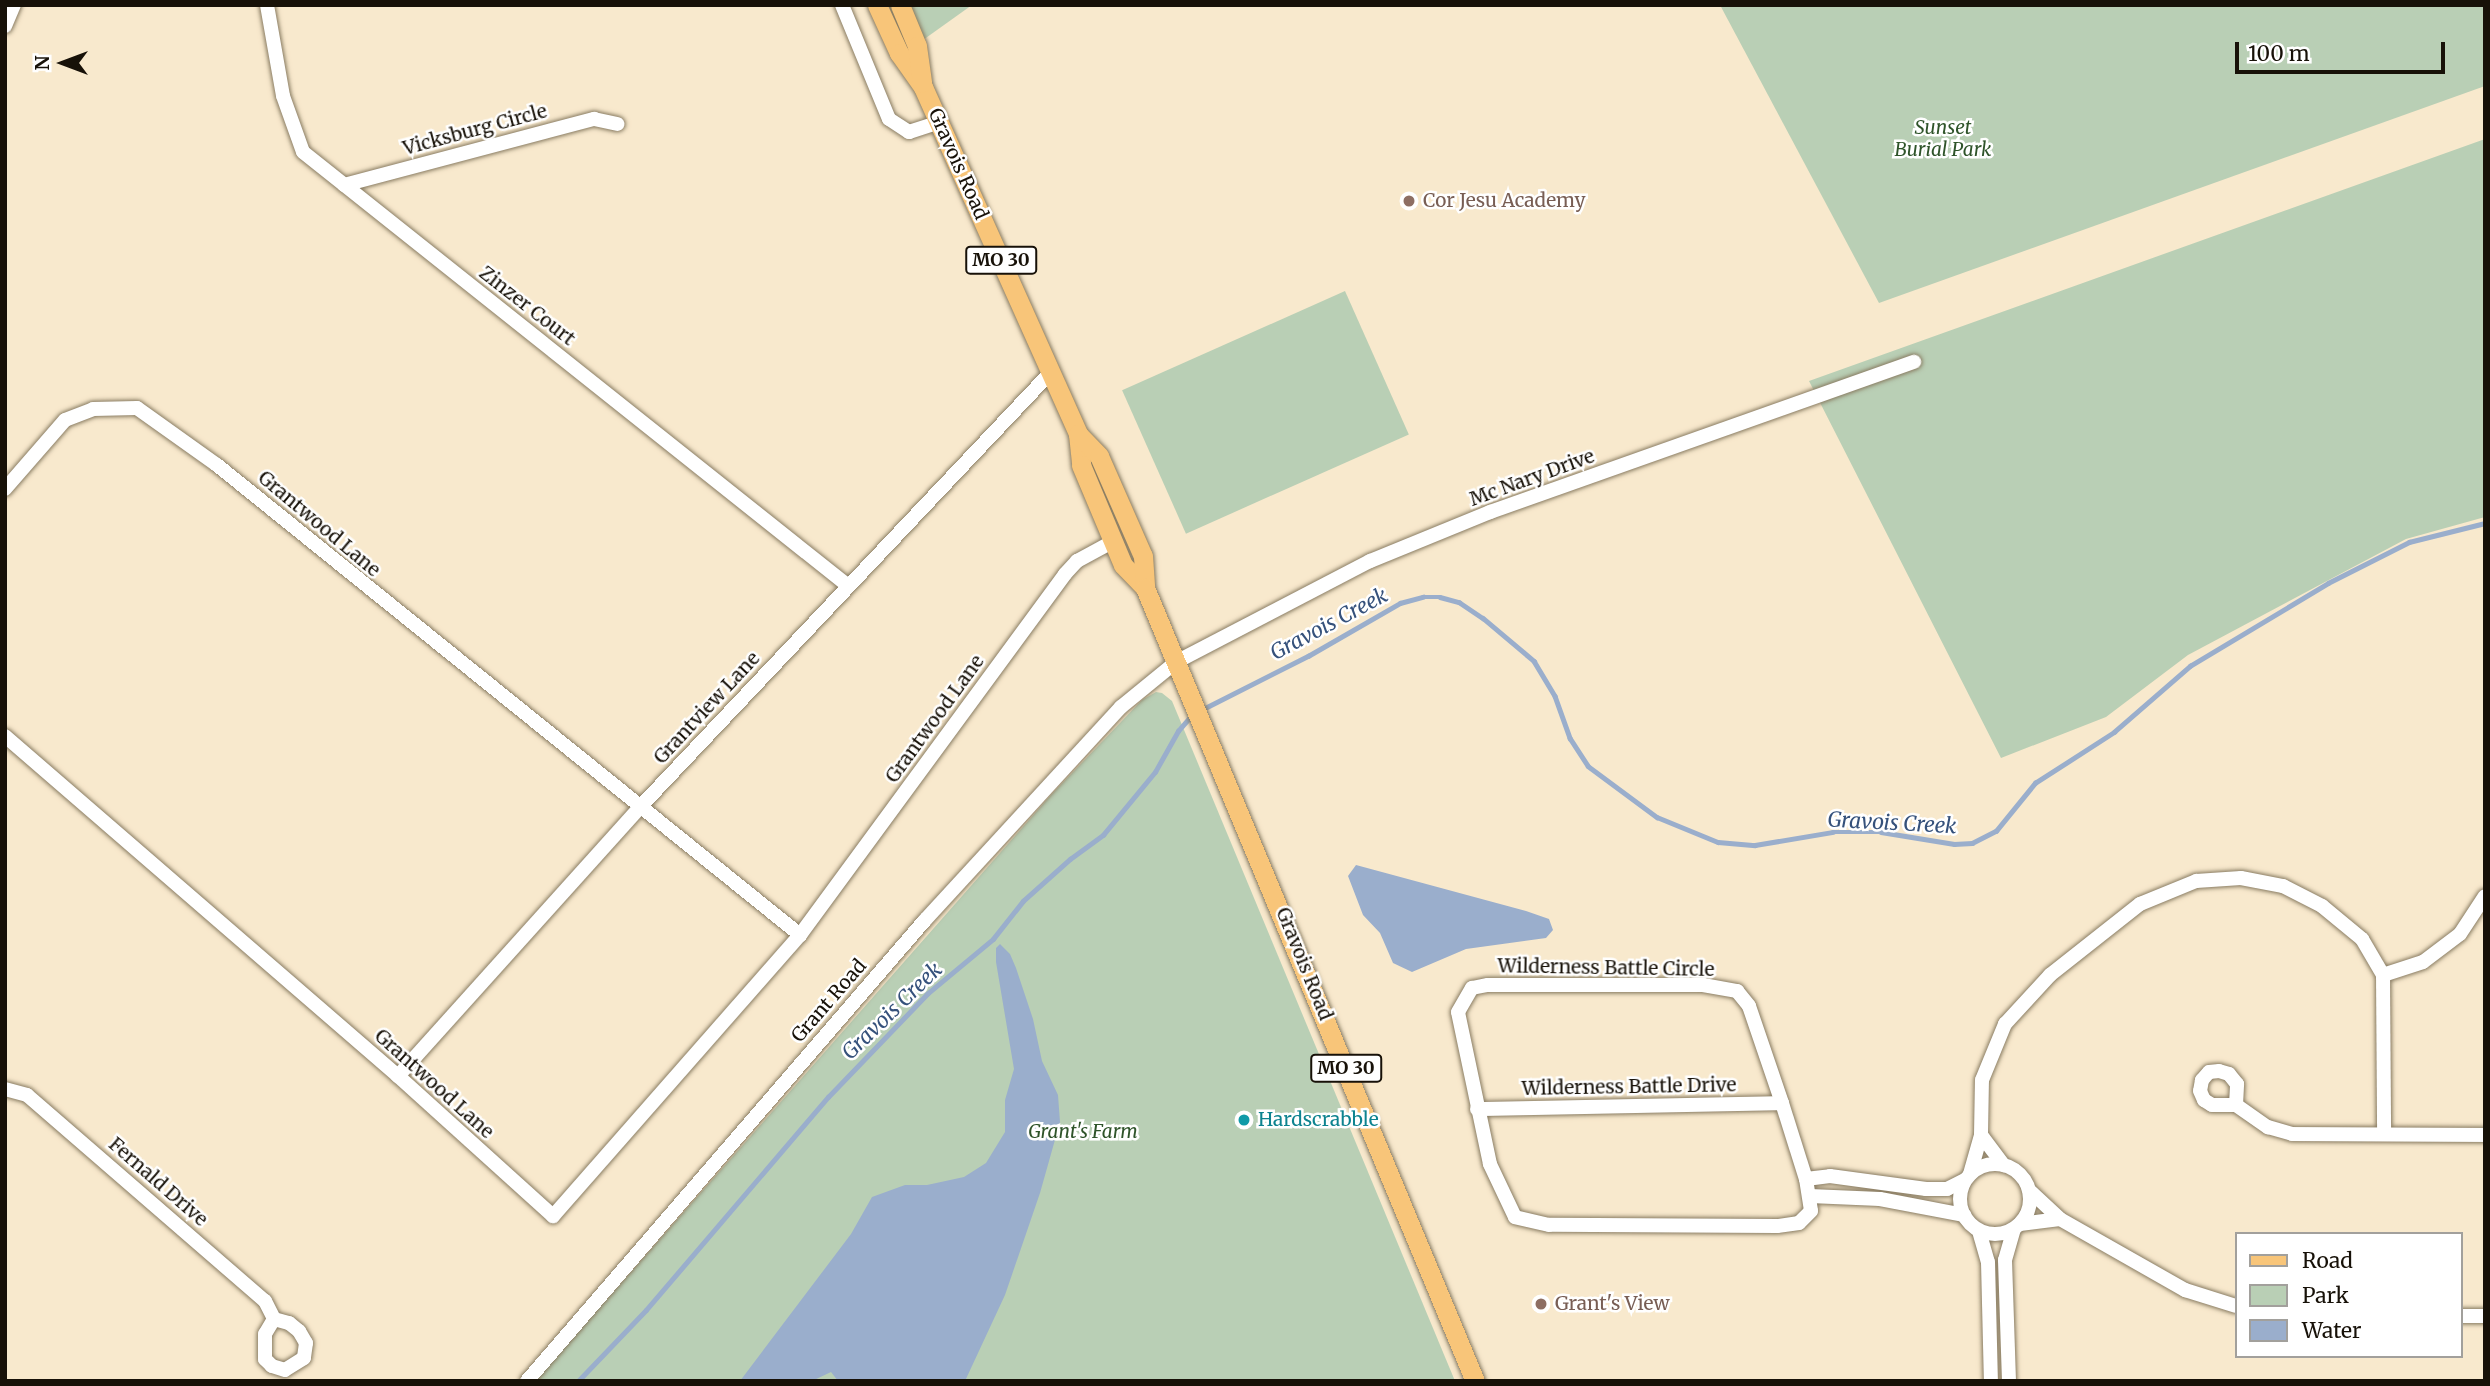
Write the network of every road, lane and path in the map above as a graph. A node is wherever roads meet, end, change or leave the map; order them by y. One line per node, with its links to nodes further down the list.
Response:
1 (14, 5): 6 (street)
2 (267, 5): 10 (street, Zinzer Court)
3 (842, 5): 8 (street)
4 (877, 5): 7 (main road, Gravois Road / MO 30)
5 (900, 5): 7 (main road, Gravois Road / MO 30)
6 (5, 26)
7 (923, 87): 8 (main road, Gravois Road / MO 30)
8 (939, 122): 12 (main road, Gravois Road / MO 30)
9 (617, 124): 10 (street, Vicksburg Circle)
10 (344, 185): 16 (street, Zinzer Court)
11 (1914, 362): 18 (street, Mc Nary Drive)
12 (1051, 372): 13 (main road, Gravois Road / MO 30); 16 (street, Grantview Lane)
13 (1078, 434): 15 (main road, Gravois Road / MO 30); 17 (main road, Gravois Road / MO 30)
14 (5, 489): 20 (street, Grantwood Lane)
15 (1114, 541): 17 (main road, Gravois Road / MO 30); 22 (street, Grantwood Lane)
16 (847, 585): 20 (street, Grantview Lane)
17 (1145, 588): 18 (main road, Gravois Road / MO 30)
18 (1176, 662): 45 (street, Grant Road); 46 (main road, Gravois Road / MO 30)
19 (5, 736): 24 (street, Grantwood Lane)
20 (642, 806): 22 (street, Grantwood Lane); 24 (street, Grantview Lane)
21 (2485, 896): 23 (street)
22 (800, 935): 24 (street, Grantwood Lane)
23 (2382, 975): 29 (street); 30 (street)
24 (398, 1076)
25 (5, 1089): 44 (street, Fernald Drive)
26 (1782, 1103): 28 (street, Wilderness Battle Drive); 28 (street, Wilderness Battle Circle); 34 (street, Wilderness Battle Circle)
27 (2236, 1105): 29 (street)
28 (1477, 1109): 36 (street, Wilderness Battle Circle)
29 (2384, 1134): 31 (street)
30 (1981, 1135): 32 (street); 33 (street)
31 (2485, 1135)
32 (2004, 1165): 33 (street); 35 (street)
33 (1967, 1177): 34 (street); 37 (street)
34 (1806, 1179): 36 (street, Wilderness Battle Circle)
35 (2029, 1190): 38 (street); 39 (street)
36 (1810, 1196): 37 (street)
37 (1964, 1215): 40 (street)
38 (2060, 1219): 39 (street); 41 (street)
39 (2017, 1226): 40 (street); 48 (street)
40 (1979, 1231): 47 (street)
41 (2234, 1305)
42 (2462, 1316): 43 (street)
43 (2485, 1316)
44 (274, 1319)
45 (527, 1381)
46 (1475, 1381)
47 (1991, 1381)
48 (2009, 1381)

